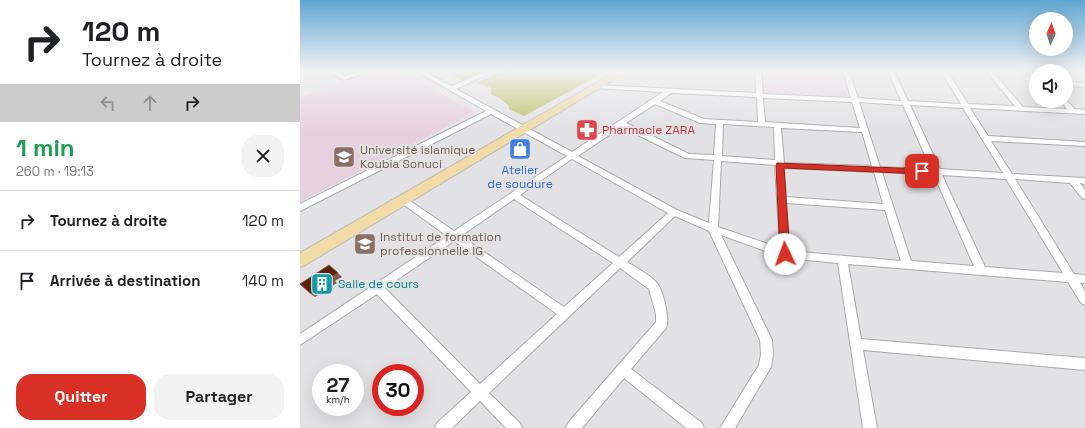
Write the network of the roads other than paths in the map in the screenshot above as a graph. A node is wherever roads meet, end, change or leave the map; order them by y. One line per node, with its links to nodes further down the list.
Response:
1 (456, 91): 18 (street)
2 (581, 91): 25 (main road)
3 (590, 91): 25 (main road)
4 (670, 91): 13 (street)
5 (689, 91): 11 (street)
6 (760, 91): 11 (street)
7 (852, 91): 12 (street)
8 (900, 91): 14 (street)
9 (957, 91): 15 (street)
10 (1006, 91): 16 (street)
11 (761, 95): 12 (street); 23 (street)
12 (855, 100): 14 (street); 26 (street)
13 (655, 101): 21 (street); 22 (street)
14 (905, 103): 15 (street); 33 (street)
15 (966, 106): 16 (street); 27 (street)
16 (1020, 108): 19 (street)
17 (1070, 108): 19 (street)
18 (492, 111): 25 (street); 42 (street)
19 (1073, 111): 20 (street)
20 (1085, 112)
21 (720, 122): 23 (street); 30 (street)
22 (621, 124): 29 (street); 30 (street)
23 (762, 125): 24 (street)
24 (777, 125): 26 (street); 31 (street)
25 (522, 128): 29 (street); 39 (main road); 46 (main road)
26 (864, 130): 32 (street)
27 (986, 138): 28 (street); 34 (street)
28 (1085, 144)
29 (572, 156): 37 (street); 43 (street)
30 (719, 159): 31 (street); 44 (street)
31 (780, 164): 32 (street); 40 (street)
32 (876, 169): 33 (street); 41 (street)
33 (937, 172): 34 (street); 52 (street)
34 (1010, 177): 35 (street); 53 (street)
35 (1073, 181): 36 (street); 38 (street)
36 (1085, 181)
37 (514, 195): 45 (street); 50 (street)
38 (1085, 196)
39 (402, 200): 45 (street); 49 (main road)
40 (782, 200): 41 (street); 47 (street)
41 (888, 207): 51 (street)
42 (300, 208)
43 (674, 212): 44 (street); 50 (street)
44 (713, 229): 47 (street); 67 (street)
45 (454, 236): 55 (street); 57 (street)
46 (300, 249)
47 (785, 254): 48 (street)
48 (842, 260): 51 (street); 59 (street)
49 (300, 261)
50 (620, 263): 57 (street); 61 (street)
51 (907, 265): 52 (street)
52 (981, 270): 53 (street)
53 (1072, 278): 54 (street); 56 (street)
54 (1085, 279)
55 (378, 288): 58 (street); 62 (street)
56 (1085, 300)
57 (565, 314): 62 (street)
58 (300, 340)
59 (856, 344): 60 (street); 68 (street)
60 (1085, 364)
61 (623, 370): 65 (street); 66 (street)
62 (480, 392): 63 (street); 64 (street)
63 (442, 428)
64 (515, 428)
65 (573, 428)
66 (697, 428)
67 (726, 428)
68 (870, 428)

